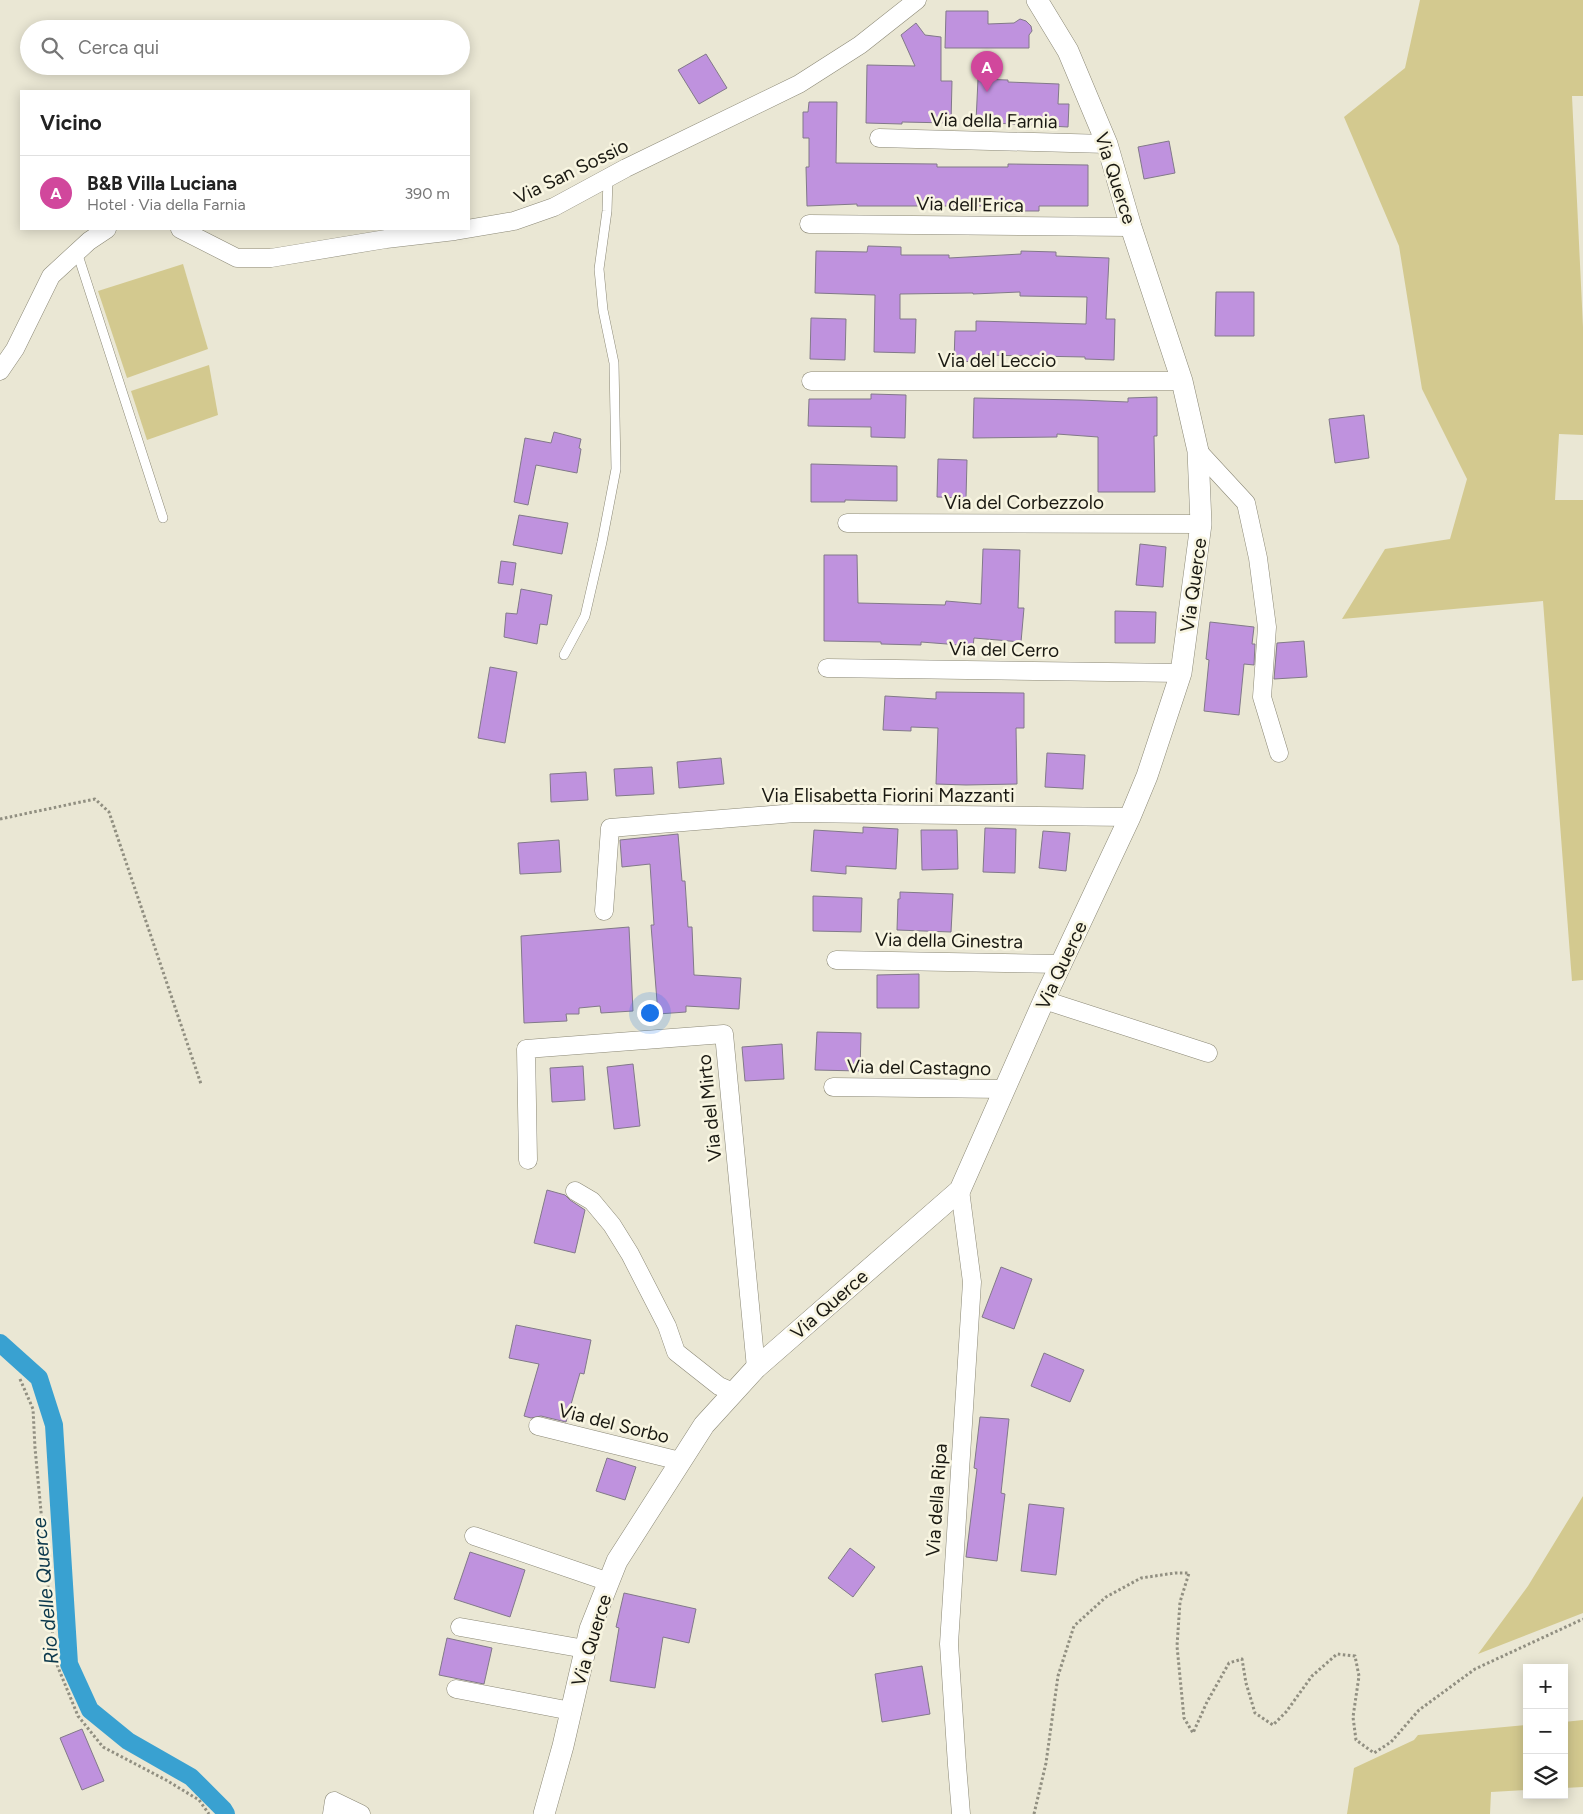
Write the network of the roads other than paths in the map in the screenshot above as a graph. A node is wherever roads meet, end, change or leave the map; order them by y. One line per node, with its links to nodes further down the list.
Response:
1 (916, 0): 5 (street, Via San Sossio)
2 (1037, 0): 4 (street, Via Querce)
3 (879, 138): 4 (street, Via della Farnia)
4 (1107, 144): 7 (street, Via Querce)
5 (608, 178): 8 (street, Via San Sossio); 20 (lane)
6 (808, 224): 7 (street, Via dell'Erica)
7 (1131, 227): 15 (street, Via Querce)
8 (470, 229)
9 (105, 230): 12 (street)
10 (182, 230): 11 (street, Via San Sossio)
11 (462, 230)
12 (77, 252): 13 (street); 17 (lane)
13 (0, 371)
14 (811, 381): 15 (street, Via del Leccio)
15 (1182, 381): 16 (street, Via Querce)
16 (1198, 451): 19 (street, Via Querce); 23 (street)
17 (163, 518)
18 (847, 523): 19 (street, Via del Corbezzolo)
19 (1201, 524): 22 (street, Via Querce)
20 (564, 655)
21 (827, 668): 22 (street, Via del Cerro)
22 (1181, 673): 24 (street, Via Querce)
23 (1279, 753)
24 (1130, 817): 25 (street, Via Elisabetta Fiorini Mazzanti); 27 (street, Via Querce)
25 (604, 911)
26 (836, 960): 27 (street, Via della Ginestra)
27 (1062, 964): 28 (street, Via Querce)
28 (1044, 1000): 29 (street); 31 (street, Via Querce)
29 (1208, 1053)
30 (833, 1087): 31 (street, Via del Castagno)
31 (1004, 1089): 33 (street, Via Querce)
32 (528, 1160): 35 (street, Via del Mirto)
33 (960, 1190): 35 (street, Via Querce); 49 (street, Via della Ripa)
34 (574, 1191): 36 (street)
35 (756, 1368): 36 (street, Via Querce)
36 (733, 1392): 39 (street, Via Querce)
37 (538, 1426): 39 (street, Via del Sorbo)
38 (566, 1444): 39 (street)
39 (677, 1465): 41 (street, Via Querce)
40 (474, 1536): 41 (street)
41 (609, 1582): 43 (street, Via Querce)
42 (460, 1627): 43 (street)
43 (585, 1649): 45 (street, Via Querce)
44 (456, 1689): 45 (street)
45 (571, 1711): 48 (street, Via Querce)
46 (332, 1814): 47 (street)
47 (361, 1814)
48 (544, 1814)
49 (962, 1814)

